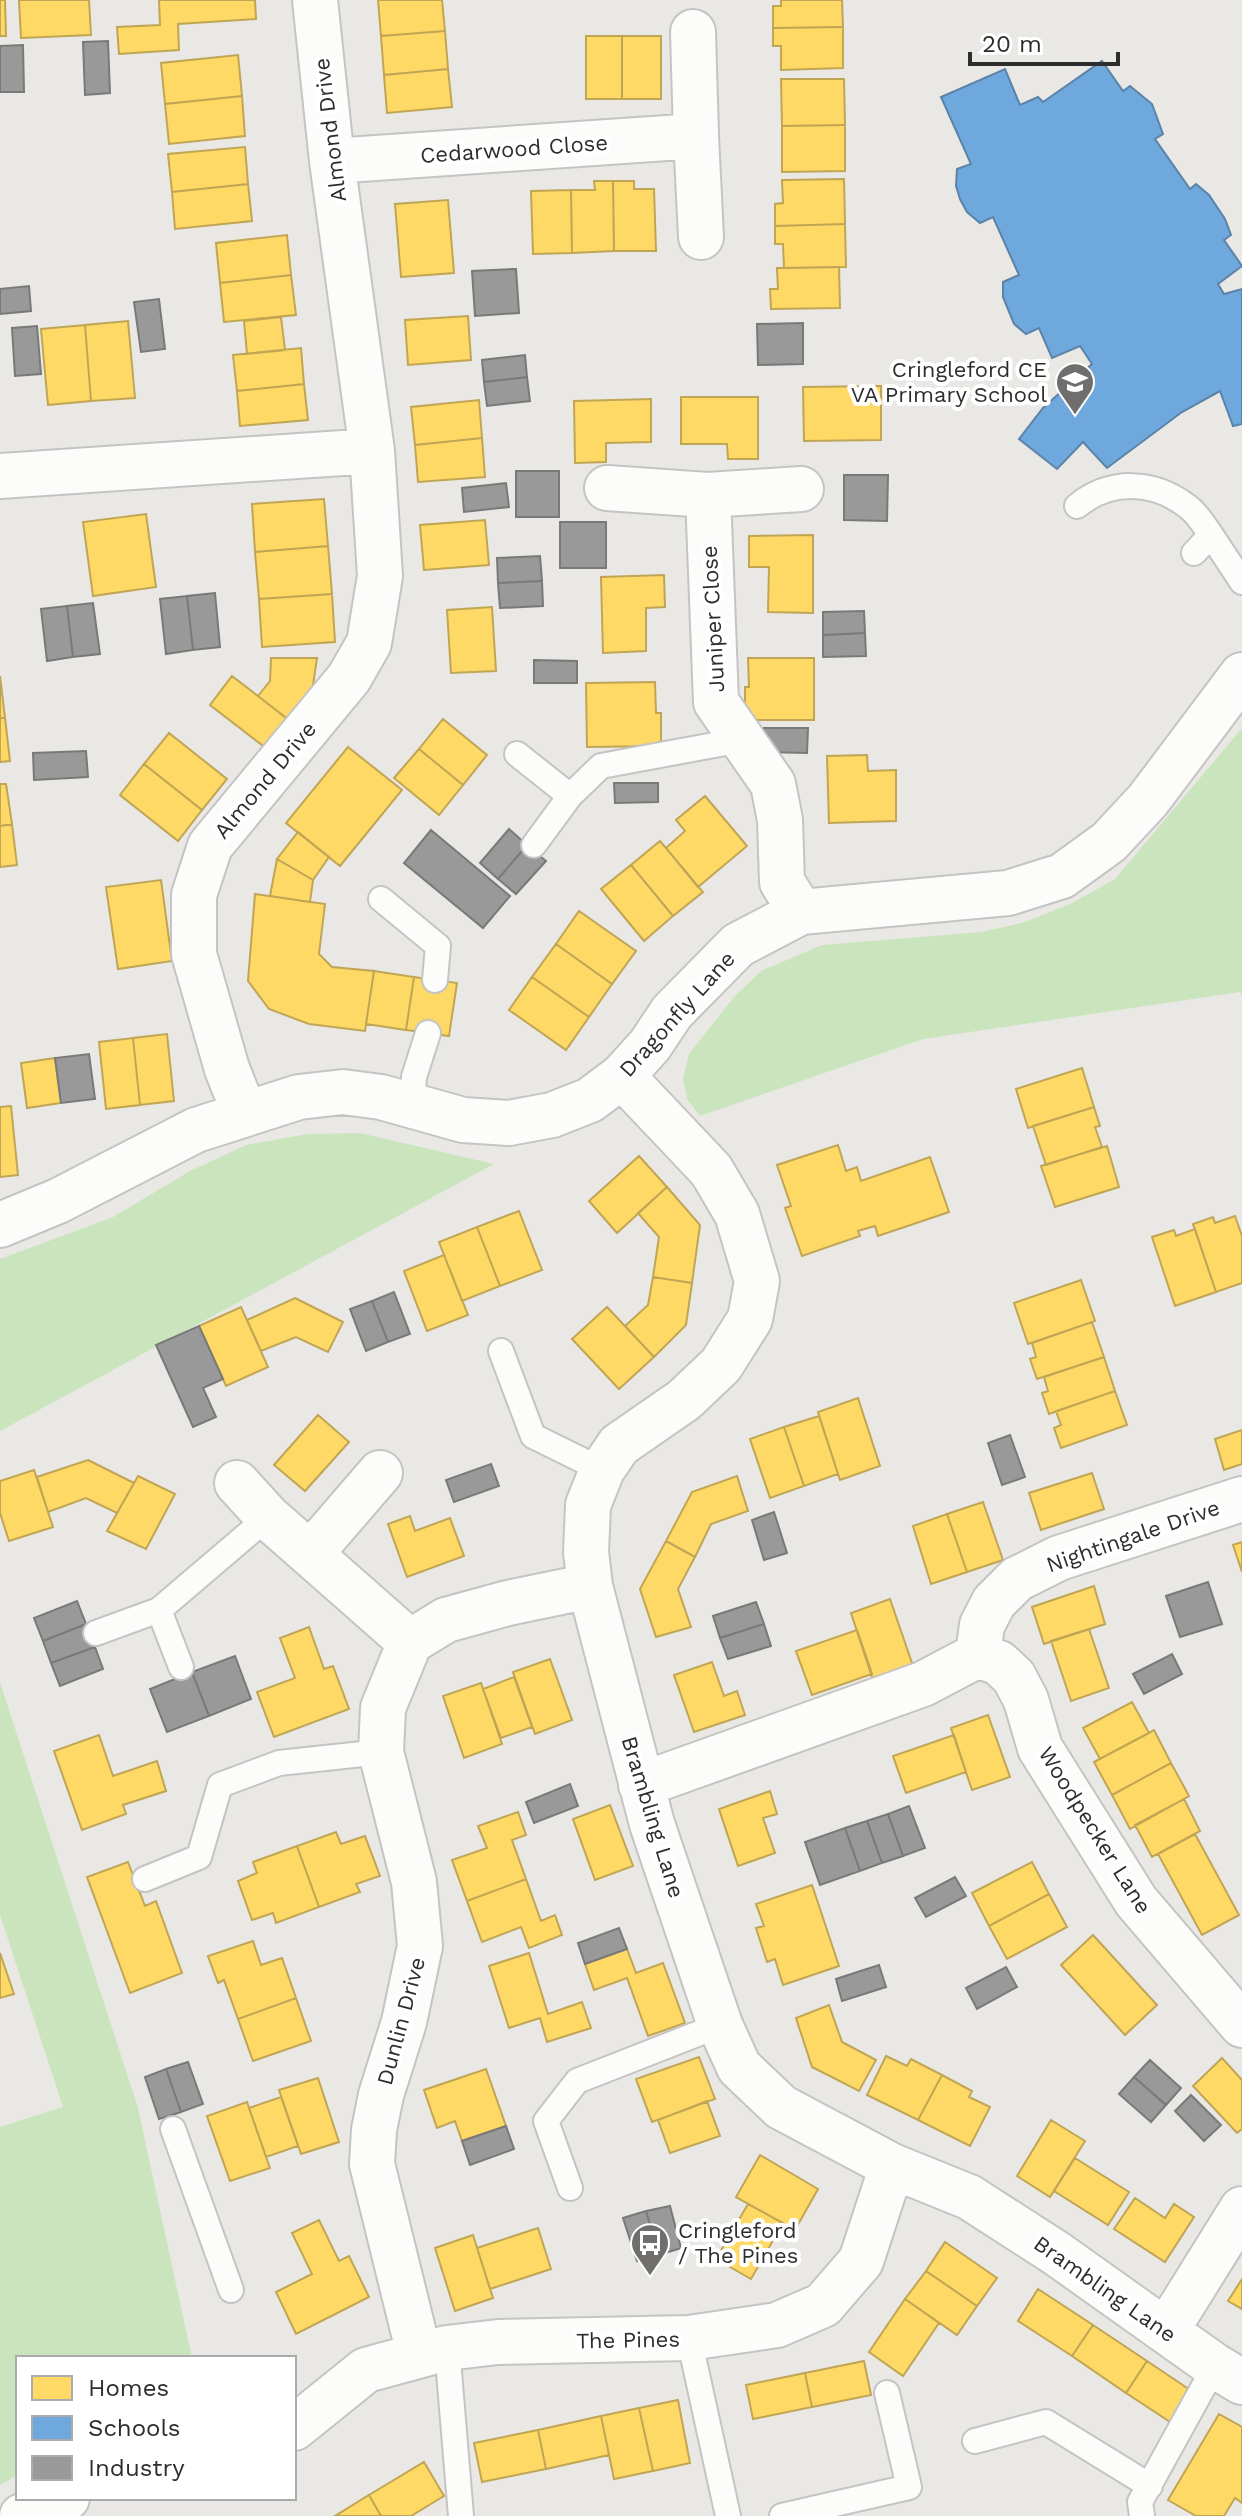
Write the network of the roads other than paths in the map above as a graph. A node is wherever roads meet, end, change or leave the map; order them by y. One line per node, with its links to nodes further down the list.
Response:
1 (315, 0): 4 (street, Almond Drive)
2 (693, 32): 3 (street)
3 (696, 136): 4 (street, Cedarwood Close); 5 (street)
4 (332, 161): 6 (street, Almond Drive)
5 (701, 237)
6 (372, 451): 7 (street); 26 (street, Almond Drive)
7 (0, 476)
8 (607, 488): 10 (street)
9 (801, 489): 10 (street)
10 (708, 495): 16 (street, Juniper Close)
11 (1077, 506): 12 (lane)
12 (1211, 535): 13 (lane); 14 (lane)
13 (1194, 553)
14 (1242, 582)
15 (1242, 675): 21 (street, Dragonfly Lane)
16 (741, 740): 18 (lane); 21 (street, Juniper Close)
17 (517, 754): 18 (lane)
18 (570, 796): 19 (lane)
19 (534, 845)
20 (381, 899): 22 (lane)
21 (801, 912): 24 (street, Dragonfly Lane)
22 (435, 980)
23 (428, 1033): 25 (lane)
24 (622, 1076): 25 (street, Dragonfly Lane); 29 (street, Brambling Lane)
25 (412, 1107): 26 (street, Dragonfly Lane)
26 (245, 1114): 27 (street, Dragonfly Lane)
27 (0, 1225)
28 (501, 1351): 29 (lane)
29 (602, 1470): 35 (street, Brambling Lane)
30 (380, 1473): 34 (street)
31 (237, 1483): 33 (street)
32 (1242, 1499): 39 (street, Nightingale Drive)
33 (268, 1517): 34 (street); 36 (lane)
34 (311, 1553): 38 (street)
35 (590, 1586): 38 (street); 42 (street, Brambling Lane)
36 (159, 1610): 37 (lane); 40 (lane)
37 (96, 1633)
38 (410, 1642): 41 (street, Dunlin Drive)
39 (978, 1655): 42 (street); 45 (street, Woodpecker Lane)
40 (181, 1667)
41 (381, 1752): 43 (lane); 53 (street, Dunlin Drive)
42 (641, 1785): 44 (street, Brambling Lane)
43 (145, 1879)
44 (720, 2025): 47 (street, Brambling Lane); 48 (lane)
45 (1242, 2025)
46 (173, 2129): 50 (lane)
47 (892, 2166): 51 (street, Brambling Lane); 52 (street, The Pines)
48 (570, 2188)
49 (1242, 2209): 51 (street)
50 (231, 2290)
51 (1166, 2331): 54 (street, Brambling Lane)
52 (689, 2338): 53 (street, The Pines); 62 (lane)
53 (433, 2351): 56 (street, The Pines); 61 (lane)
54 (1228, 2374): 58 (lane)
55 (887, 2393): 63 (lane)
56 (296, 2426)
57 (975, 2441): 58 (lane)
58 (1150, 2486): 64 (lane)
59 (62, 2500): 60 (street)
60 (22, 2516)
61 (461, 2516)
62 (728, 2516)
63 (782, 2516)
64 (1142, 2516)

